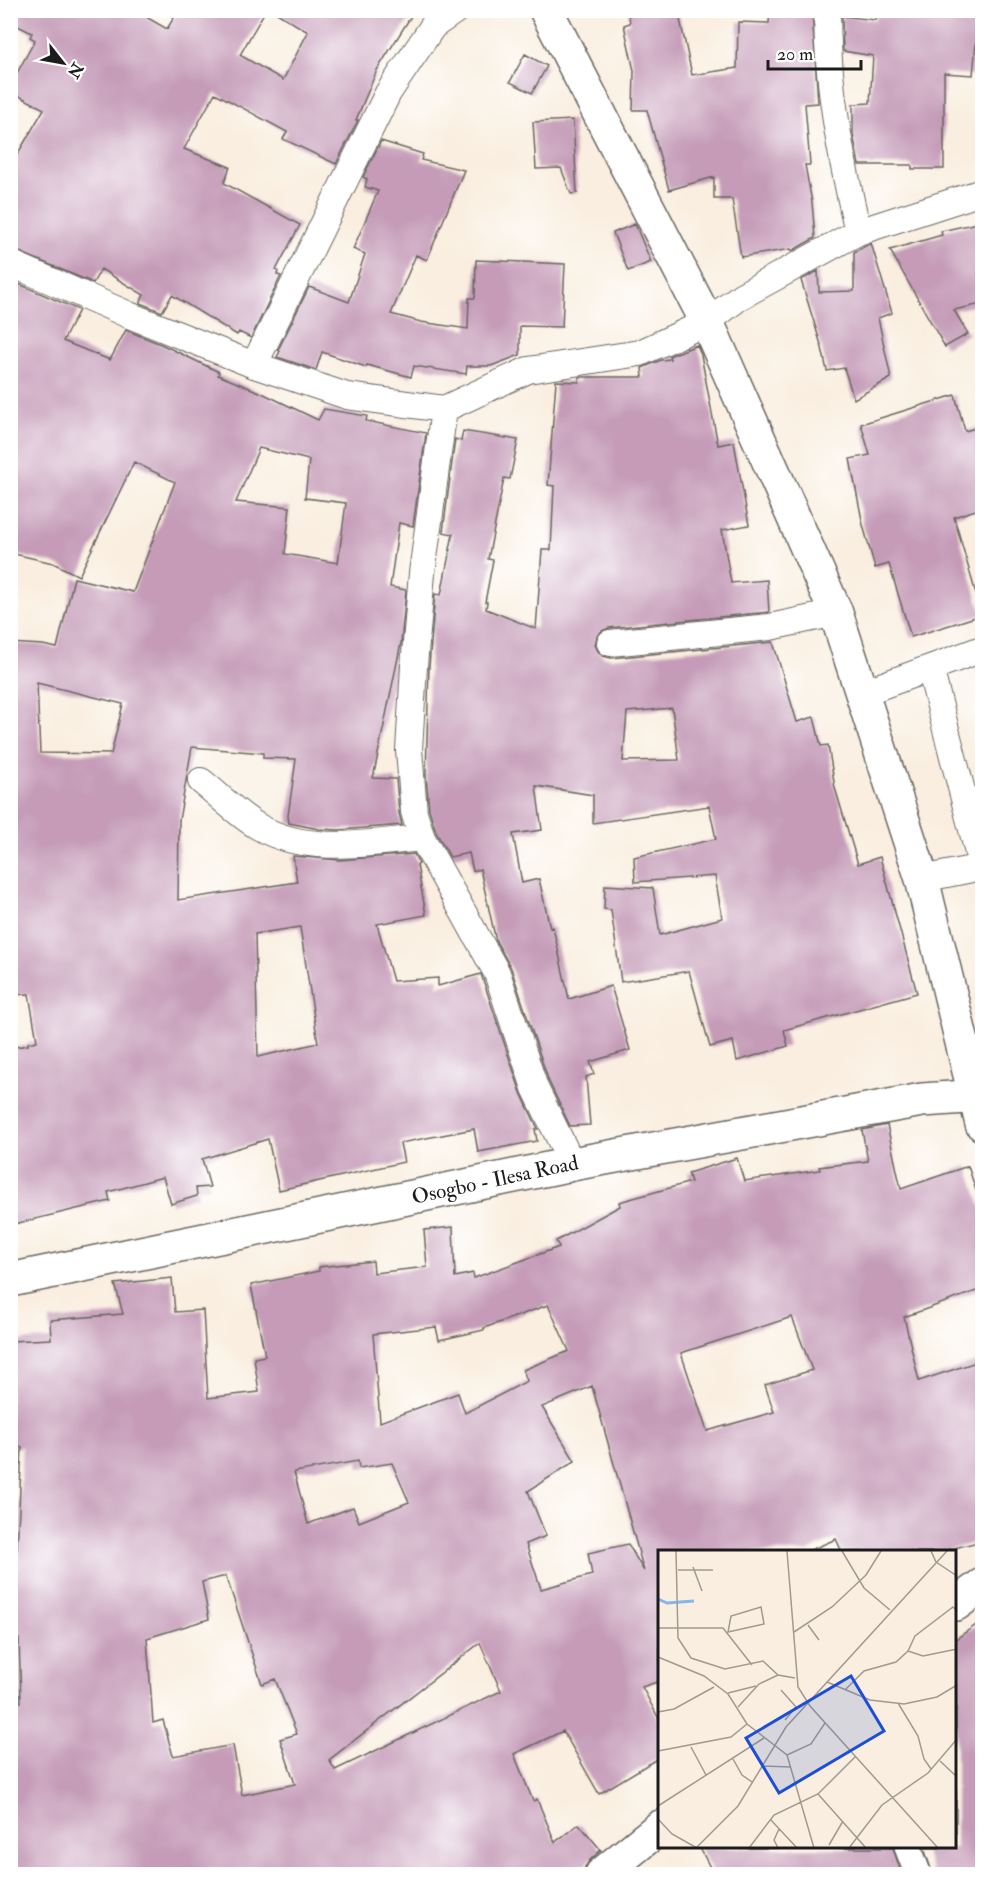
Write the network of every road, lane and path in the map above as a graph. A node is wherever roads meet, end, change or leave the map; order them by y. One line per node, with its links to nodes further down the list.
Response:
1 (456, 10): 8 (street)
2 (546, 10): 7 (main road)
3 (827, 10): 5 (street)
4 (982, 192): 5 (street)
5 (858, 232): 7 (street)
6 (10, 263): 8 (street)
7 (707, 322): 9 (street); 10 (main road)
8 (254, 365): 9 (street)
9 (444, 409): 16 (street)
10 (836, 613): 11 (street); 14 (main road)
11 (610, 643)
12 (982, 650): 13 (street)
13 (930, 668): 14 (street); 17 (street)
14 (862, 693): 18 (main road)
15 (201, 781): 16 (street)
16 (422, 838): 20 (street)
17 (982, 868): 18 (street)
18 (922, 879): 19 (main road)
19 (981, 1105): 20 (main road, Osogbo - Ilesa Road)
20 (572, 1164): 21 (main road, Osogbo - Ilesa Road)
21 (10, 1280)
22 (982, 1585): 23 (main road)
23 (957, 1603)
24 (658, 1829): 26 (main road)
25 (908, 1849): 27 (street)
26 (602, 1875)
27 (918, 1875)

